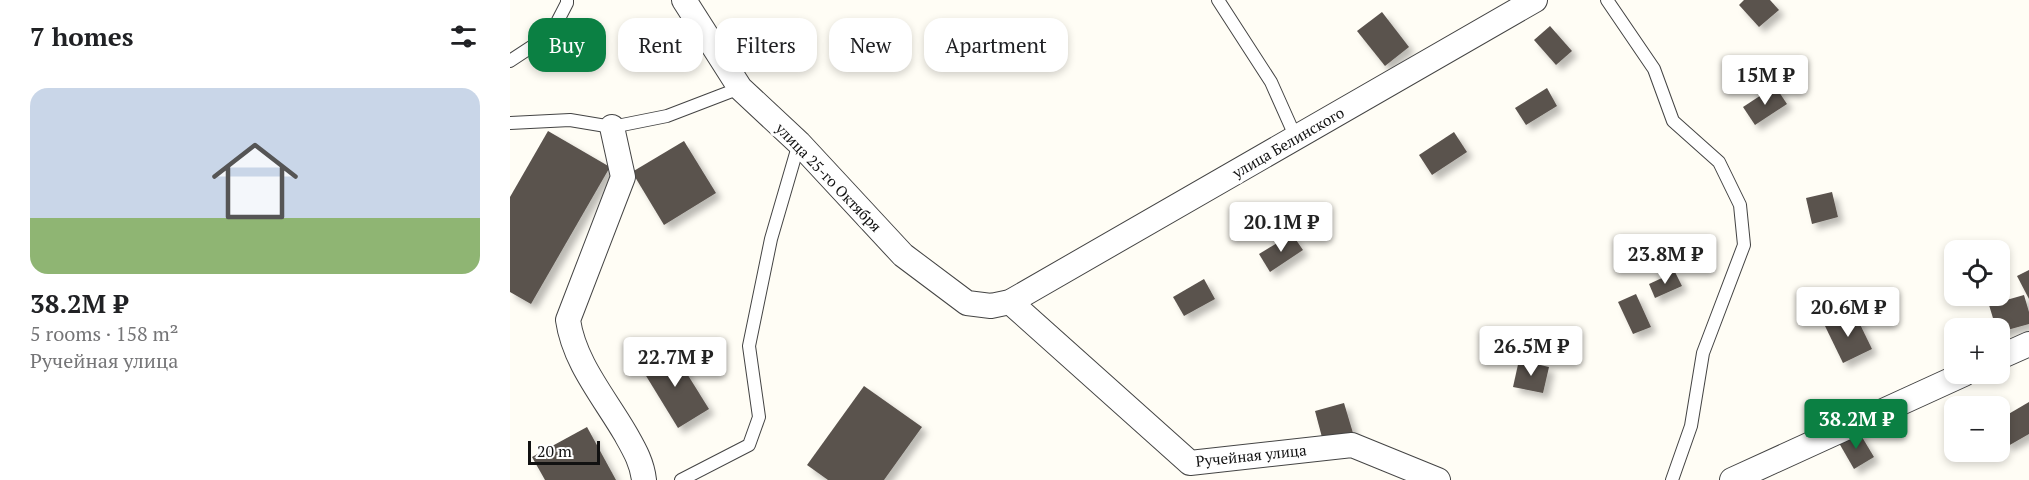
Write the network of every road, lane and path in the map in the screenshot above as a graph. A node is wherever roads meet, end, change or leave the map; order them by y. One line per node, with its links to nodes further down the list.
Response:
1 (567, 0): 6 (lane)
2 (684, 0): 7 (street, улица 25-го Октября)
3 (1218, 0): 10 (lane)
4 (1535, 0): 10 (street, улица Белинского)
5 (1607, 0): 19 (lane)
6 (510, 61)
7 (740, 88): 9 (lane); 11 (street, улица 25-го Октября)
8 (510, 123): 9 (lane)
9 (612, 127): 16 (street)
10 (1296, 138): 12 (street, улица Белинского)
11 (800, 144): 12 (street, улица 25-го Октября); 17 (lane)
12 (1010, 302): 18 (street, Ручейная улица)
13 (2029, 344): 14 (street)
14 (2010, 353)
15 (1944, 383): 20 (street)
16 (644, 480)
17 (681, 480)
18 (1438, 480)
19 (1672, 480)
20 (1732, 480)

